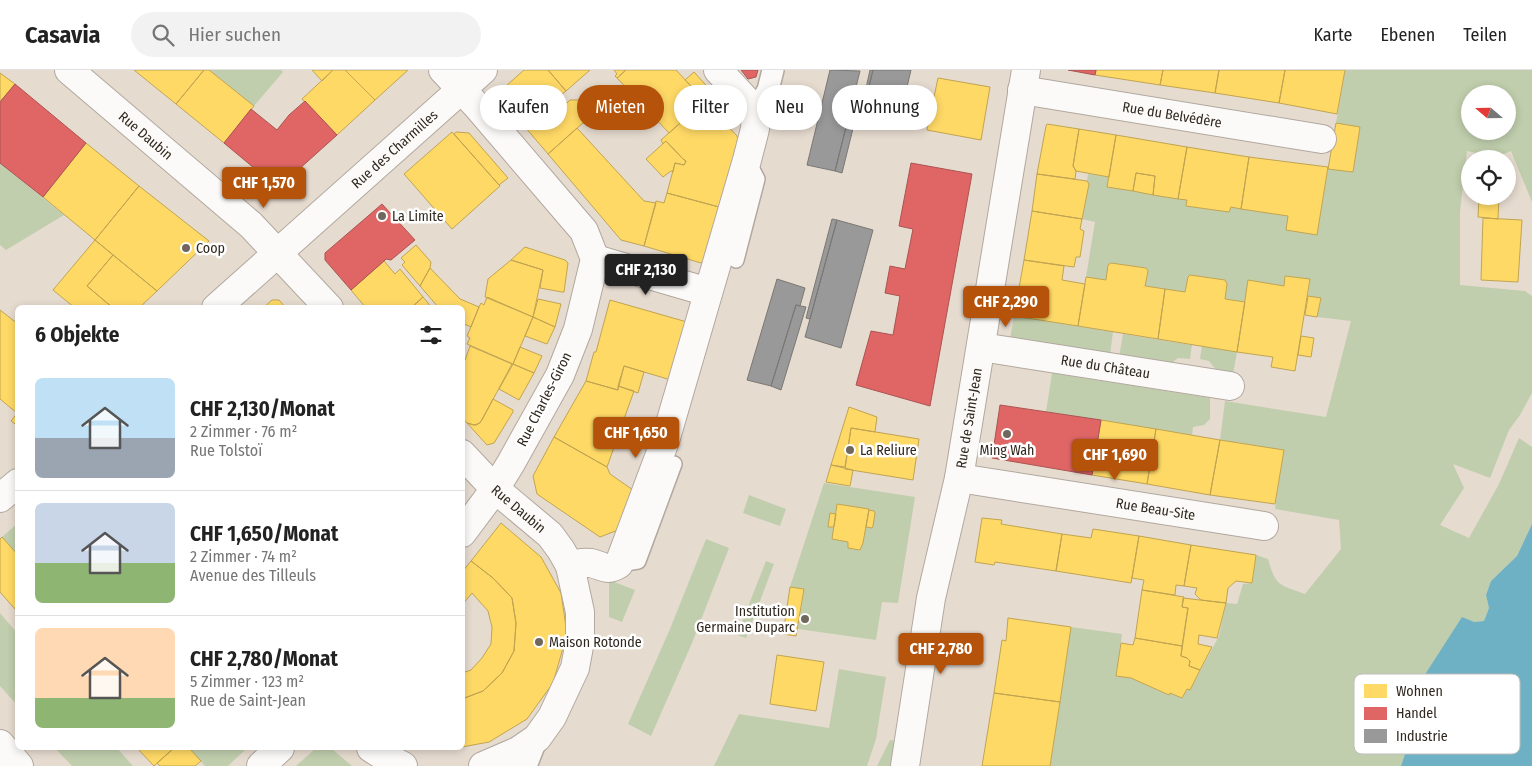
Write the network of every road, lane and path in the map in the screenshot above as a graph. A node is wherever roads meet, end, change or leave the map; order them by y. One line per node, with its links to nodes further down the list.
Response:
1 (69, 70): 11 (street, Rue Daubin)
2 (443, 70): 7 (street)
3 (483, 70): 7 (street, Rue des Charmilles)
4 (718, 70): 8 (street)
5 (773, 70): 8 (street)
6 (1024, 80): 9 (street, Rue du Belvédère); 17 (street, Rue de Saint-Jean)
7 (462, 90): 11 (street, Rue des Charmilles); 12 (street)
8 (756, 111): 10 (street)
9 (1322, 139)
10 (747, 160): 13 (lane); 14 (street)
11 (278, 253): 15 (street, Rue des Charmilles); 16 (street, Rue Daubin)
12 (595, 259): 14 (street); 23 (street, Rue Charles-Giron)
13 (736, 260)
14 (708, 292): 27 (street)
15 (219, 305)
16 (326, 305)
17 (981, 347): 18 (street, Rue du Château); 21 (street, Rue de Saint-Jean)
18 (1230, 386)
19 (465, 457): 23 (street, Rue Daubin)
20 (674, 464): 27 (lane)
21 (959, 478): 25 (street, Rue Beau-Site); 38 (street, Rue de Saint-Jean)
22 (15, 486): 24 (street)
23 (495, 489): 26 (street, Rue Charles-Giron); 28 (street, Rue Daubin)
24 (0, 498)
25 (1264, 526)
26 (465, 529)
27 (619, 564): 28 (street)
28 (570, 566): 29 (street, Rue Daubin)
29 (537, 738): 36 (street); 37 (street)
30 (0, 744): 33 (street)
31 (278, 750): 34 (street)
32 (374, 750): 35 (street)
33 (19, 766)
34 (261, 766)
35 (403, 766)
36 (483, 766)
37 (526, 766)
38 (905, 766)

